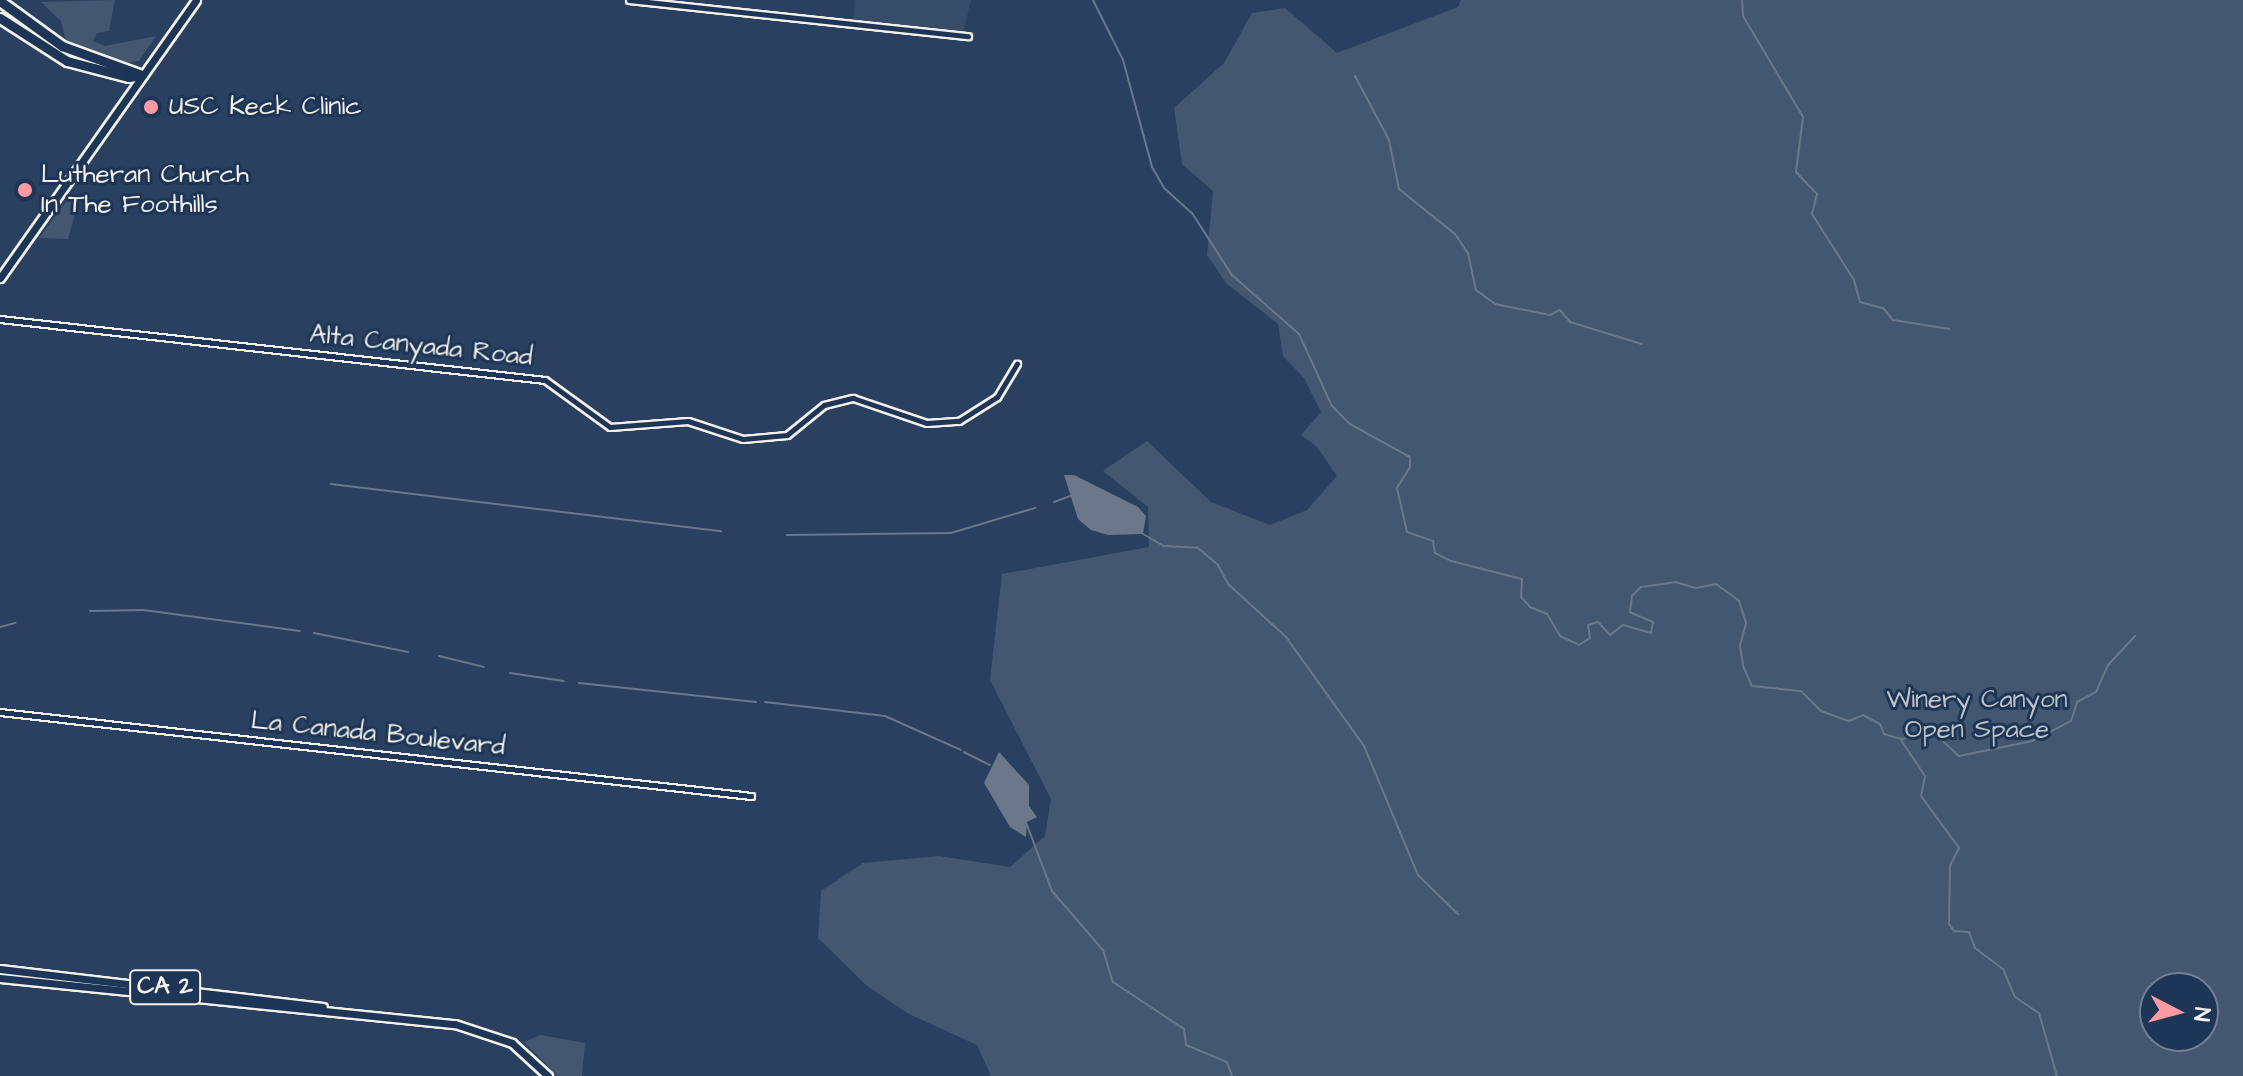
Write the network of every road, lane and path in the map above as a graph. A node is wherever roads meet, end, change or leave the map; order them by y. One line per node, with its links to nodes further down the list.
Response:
1 (196, 0): 6 (main road)
2 (629, 0): 5 (street)
3 (0, 1): 6 (highway)
4 (0, 18): 6 (highway)
5 (968, 36)
6 (142, 75): 7 (main road)
7 (0, 278)
8 (0, 319): 9 (street, Alta Canyada Road)
9 (1017, 364)
10 (0, 712): 11 (street, La Canada Boulevard)
11 (751, 796)
12 (0, 969): 14 (main road, CA 2)
13 (0, 978): 14 (main road, CA 2)
14 (329, 1009): 15 (main road, CA 2)
15 (548, 1076)

